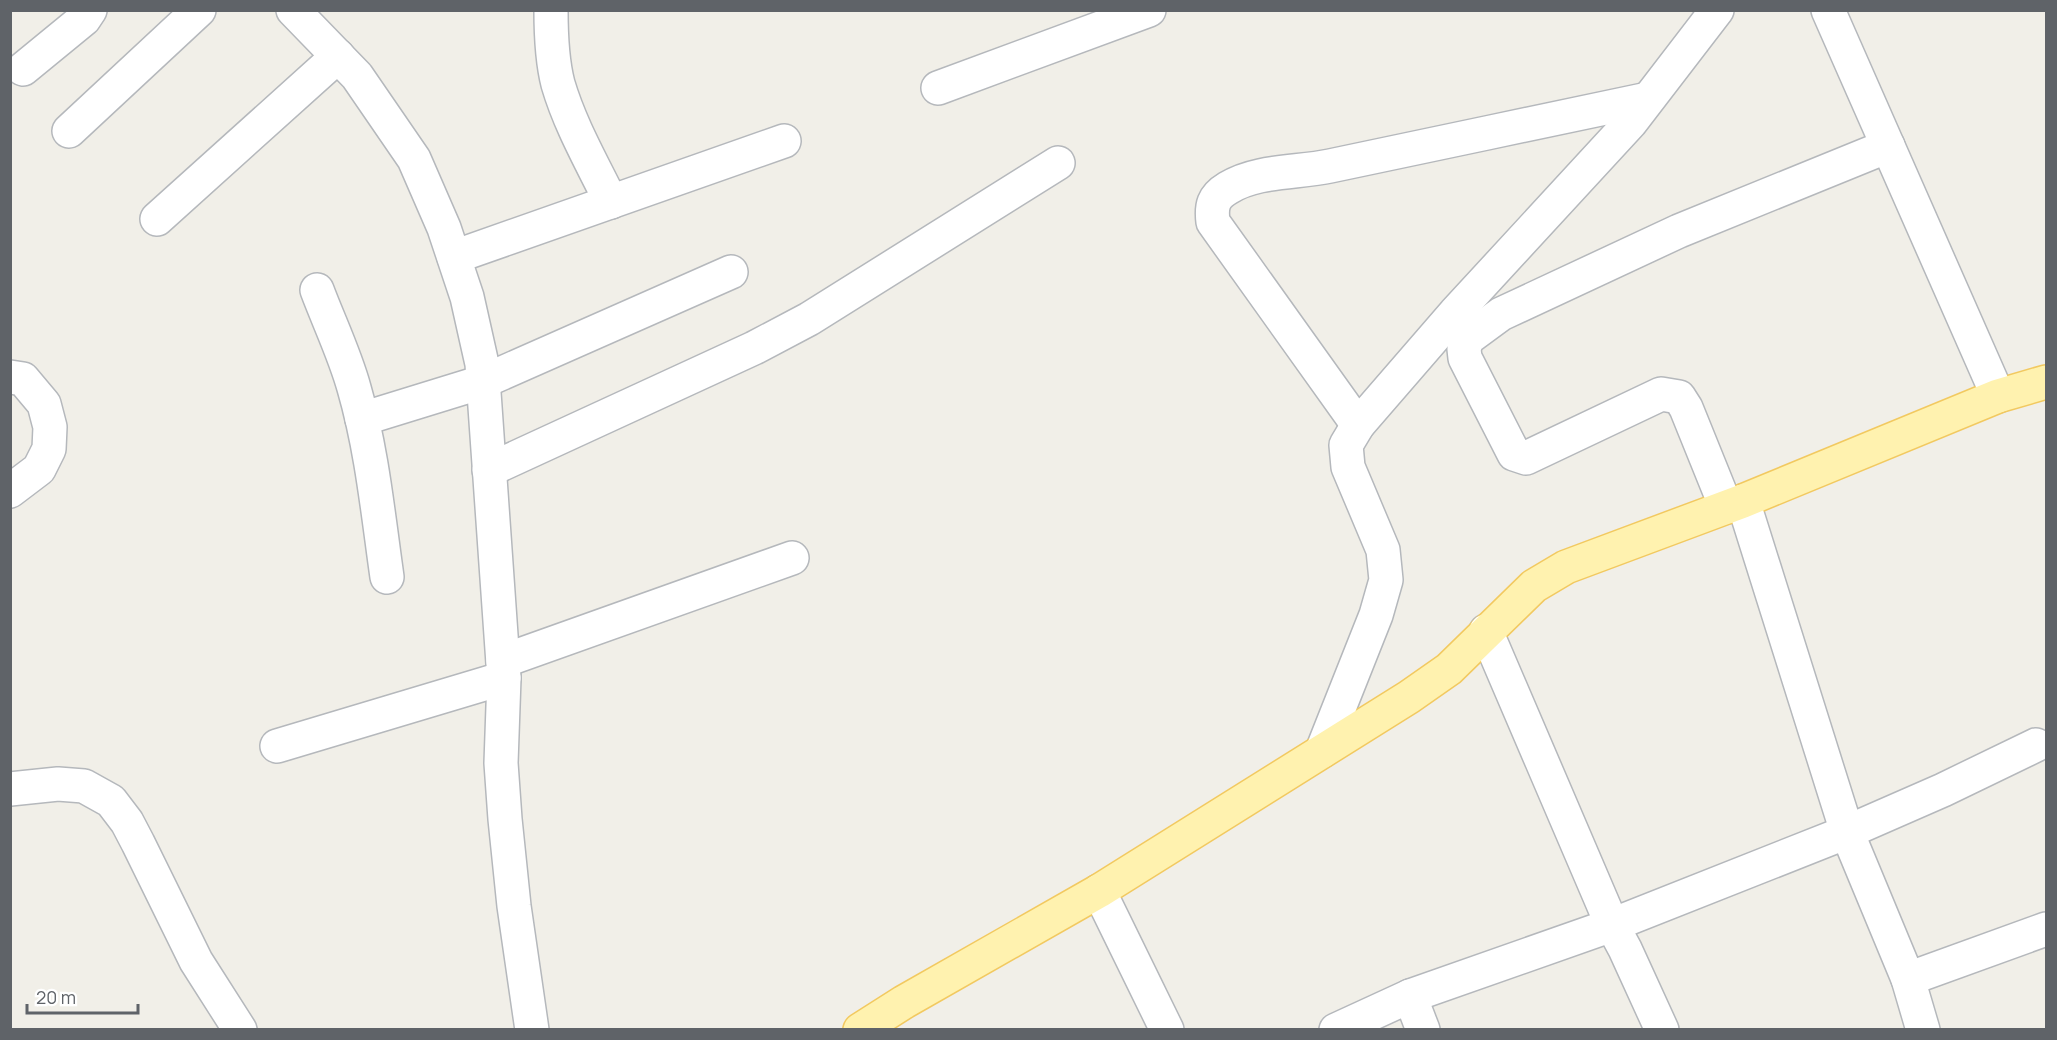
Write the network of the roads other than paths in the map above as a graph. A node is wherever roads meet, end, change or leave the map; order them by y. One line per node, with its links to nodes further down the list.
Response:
1 (90, 10): 9 (street)
2 (199, 10): 12 (street)
3 (293, 10): 8 (street)
4 (551, 10): 16 (street)
5 (1149, 10): 10 (street)
6 (1717, 10): 11 (street)
7 (1828, 10): 14 (street)
8 (338, 56): 17 (street); 18 (street)
9 (23, 69)
10 (938, 88)
11 (1648, 99): 26 (street); 26 (street)
12 (69, 131)
13 (784, 141): 16 (street)
14 (1888, 146): 24 (street); 29 (street)
15 (1058, 163): 27 (street)
16 (611, 202): 18 (street)
17 (158, 219)
18 (454, 256): 22 (street)
19 (731, 272): 22 (street)
20 (316, 290): 25 (street)
21 (10, 377): 28 (street)
22 (482, 382): 25 (street); 27 (street)
23 (2046, 382): 24 (main road)
24 (1998, 396): 29 (main road)
25 (362, 419): 31 (street)
26 (1358, 425): 36 (street)
27 (489, 470): 33 (street)
28 (10, 491)
29 (1734, 504): 32 (main road); 38 (street)
30 (792, 558): 33 (street)
31 (387, 577)
32 (1486, 631): 36 (main road); 40 (street)
33 (504, 669): 35 (street); 45 (street)
34 (2036, 745): 38 (street)
35 (277, 746)
36 (1322, 751): 39 (main road)
37 (10, 789): 44 (street)
38 (1847, 832): 40 (street); 42 (street)
39 (1099, 891): 46 (main road); 47 (street)
40 (1612, 925): 43 (street); 50 (street)
41 (2046, 929): 42 (street)
42 (1908, 979): 51 (street)
43 (1410, 996): 48 (street); 49 (street)
44 (240, 1029)
45 (532, 1029)
46 (860, 1029)
47 (1167, 1029)
48 (1336, 1029)
49 (1423, 1029)
50 (1662, 1029)
51 (1923, 1029)

